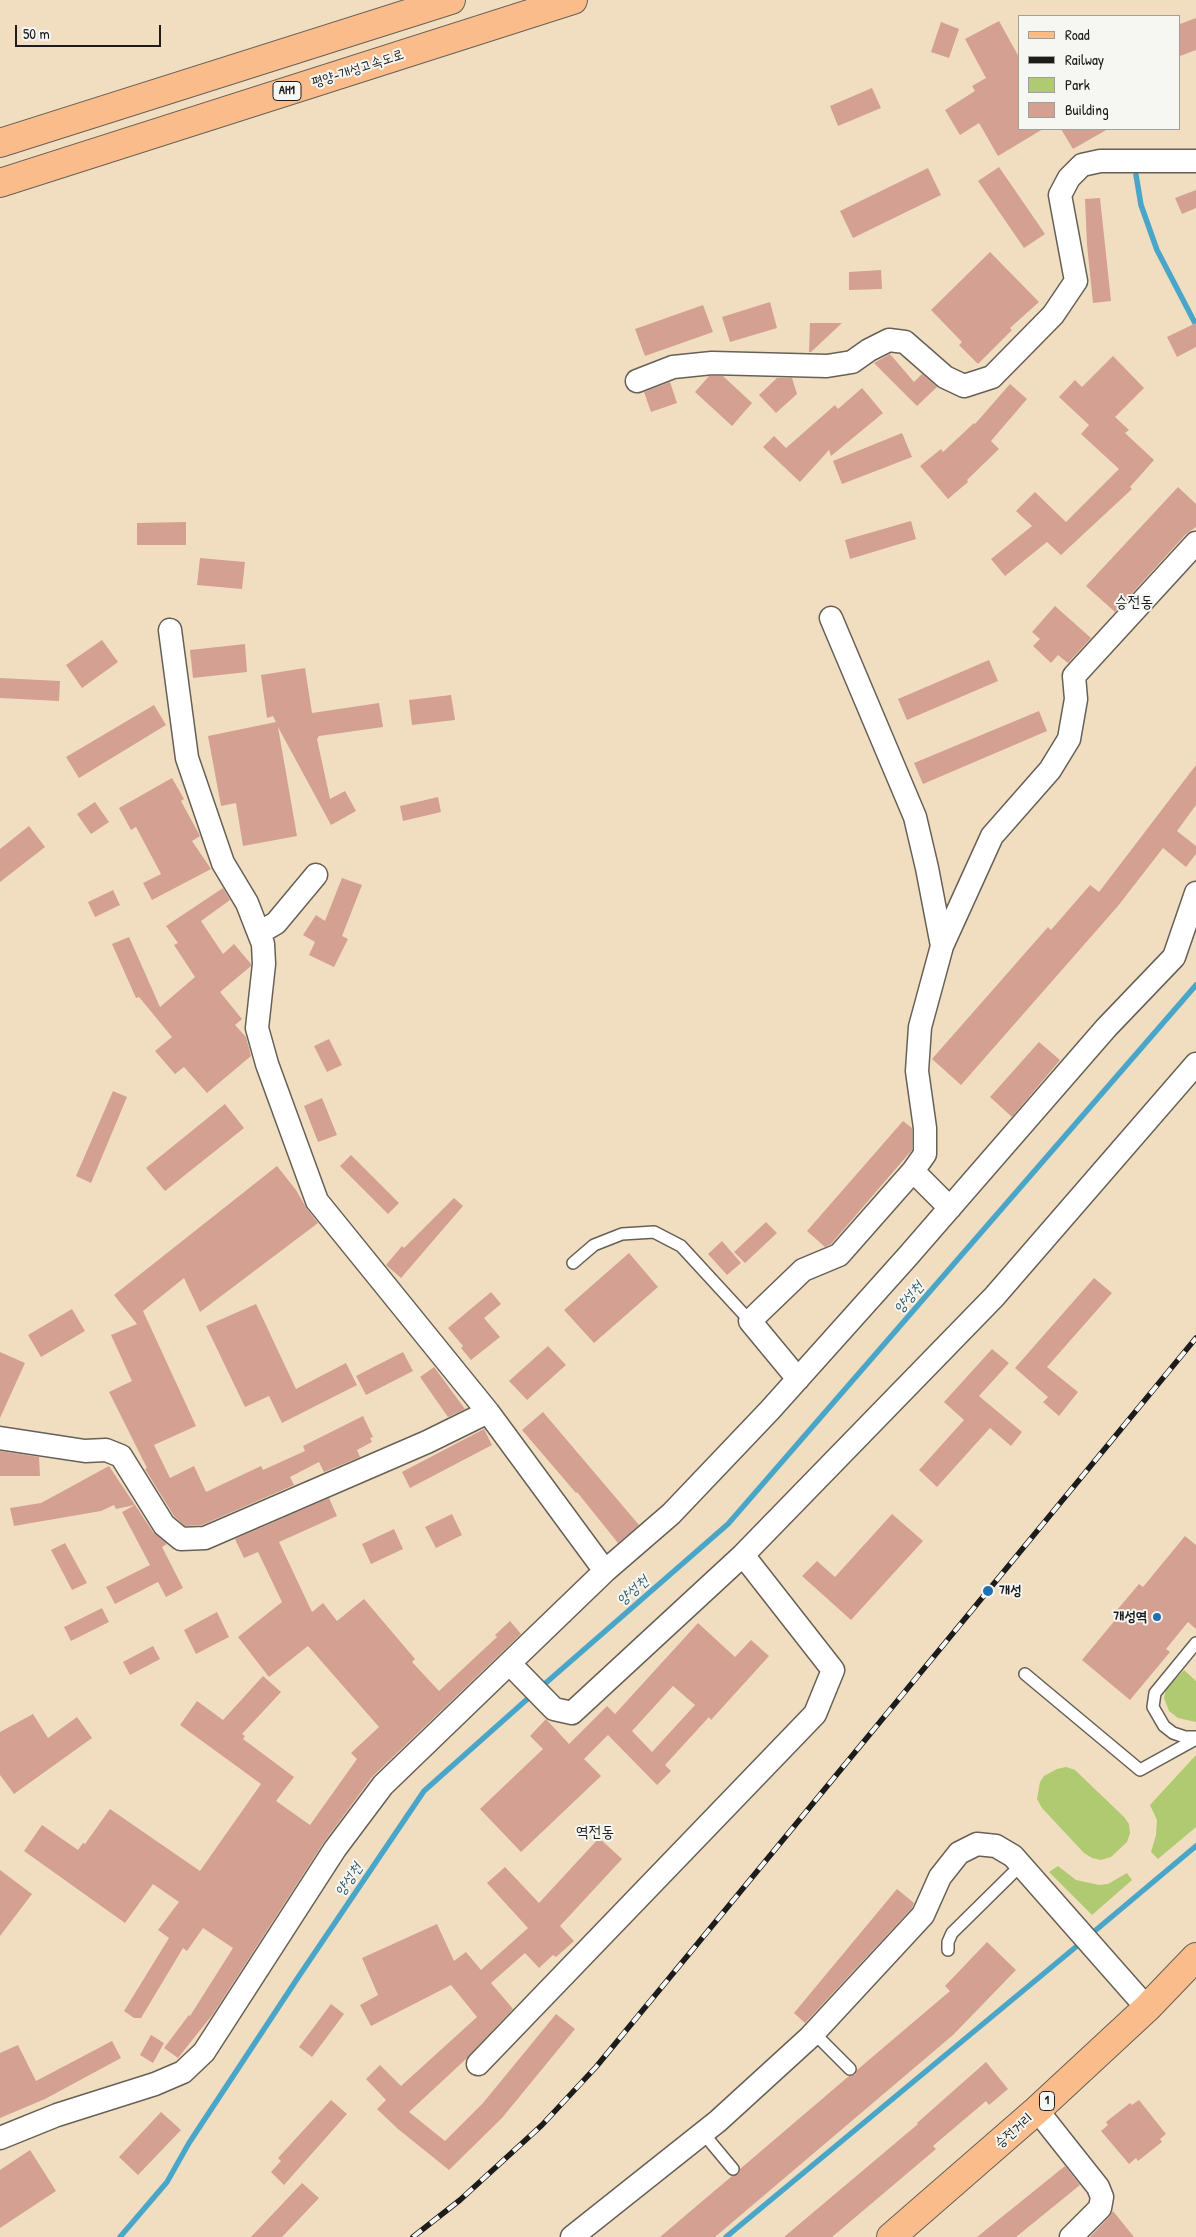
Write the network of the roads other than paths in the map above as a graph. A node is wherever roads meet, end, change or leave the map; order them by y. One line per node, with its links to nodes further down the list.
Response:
1 (451, 0): 3 (main road)
2 (573, 0): 5 (main road, 평양-개성고속도로 / AH1)
3 (0, 143)
4 (1196, 161): 6 (street)
5 (0, 183)
6 (637, 381)
7 (1196, 542): 13 (street)
8 (831, 618): 13 (street)
9 (170, 630): 12 (street)
10 (316, 875): 12 (street)
11 (1196, 893): 16 (street)
12 (260, 933): 20 (street)
13 (942, 946): 15 (street)
14 (1196, 1064): 22 (street)
15 (913, 1171): 16 (street); 18 (street)
16 (950, 1208): 19 (street)
17 (573, 1263): 18 (lane)
18 (750, 1321): 19 (street)
19 (798, 1379): 23 (street)
20 (488, 1412): 21 (street); 23 (street)
21 (0, 1438)
22 (743, 1555): 25 (street); 33 (street)
23 (605, 1571): 25 (street)
24 (1195, 1647): 27 (lane)
25 (517, 1671): 37 (street)
26 (1025, 1674): 27 (lane)
27 (1196, 1738)
28 (1021, 1865): 29 (lane); 31 (street); 32 (street)
29 (948, 1950)
30 (1196, 1957): 31 (main road, 승전거리 / 1)
31 (1147, 2008): 35 (main road, 승전거리 / 1)
32 (814, 2033): 34 (lane); 36 (street)
33 (478, 2064)
34 (850, 2069)
35 (1037, 2110): 40 (main road, 승전거리 / 1); 41 (street)
36 (703, 2132): 38 (lane); 39 (street)
37 (0, 2138)
38 (733, 2168)
39 (572, 2237)
40 (891, 2237)
41 (1070, 2237)

